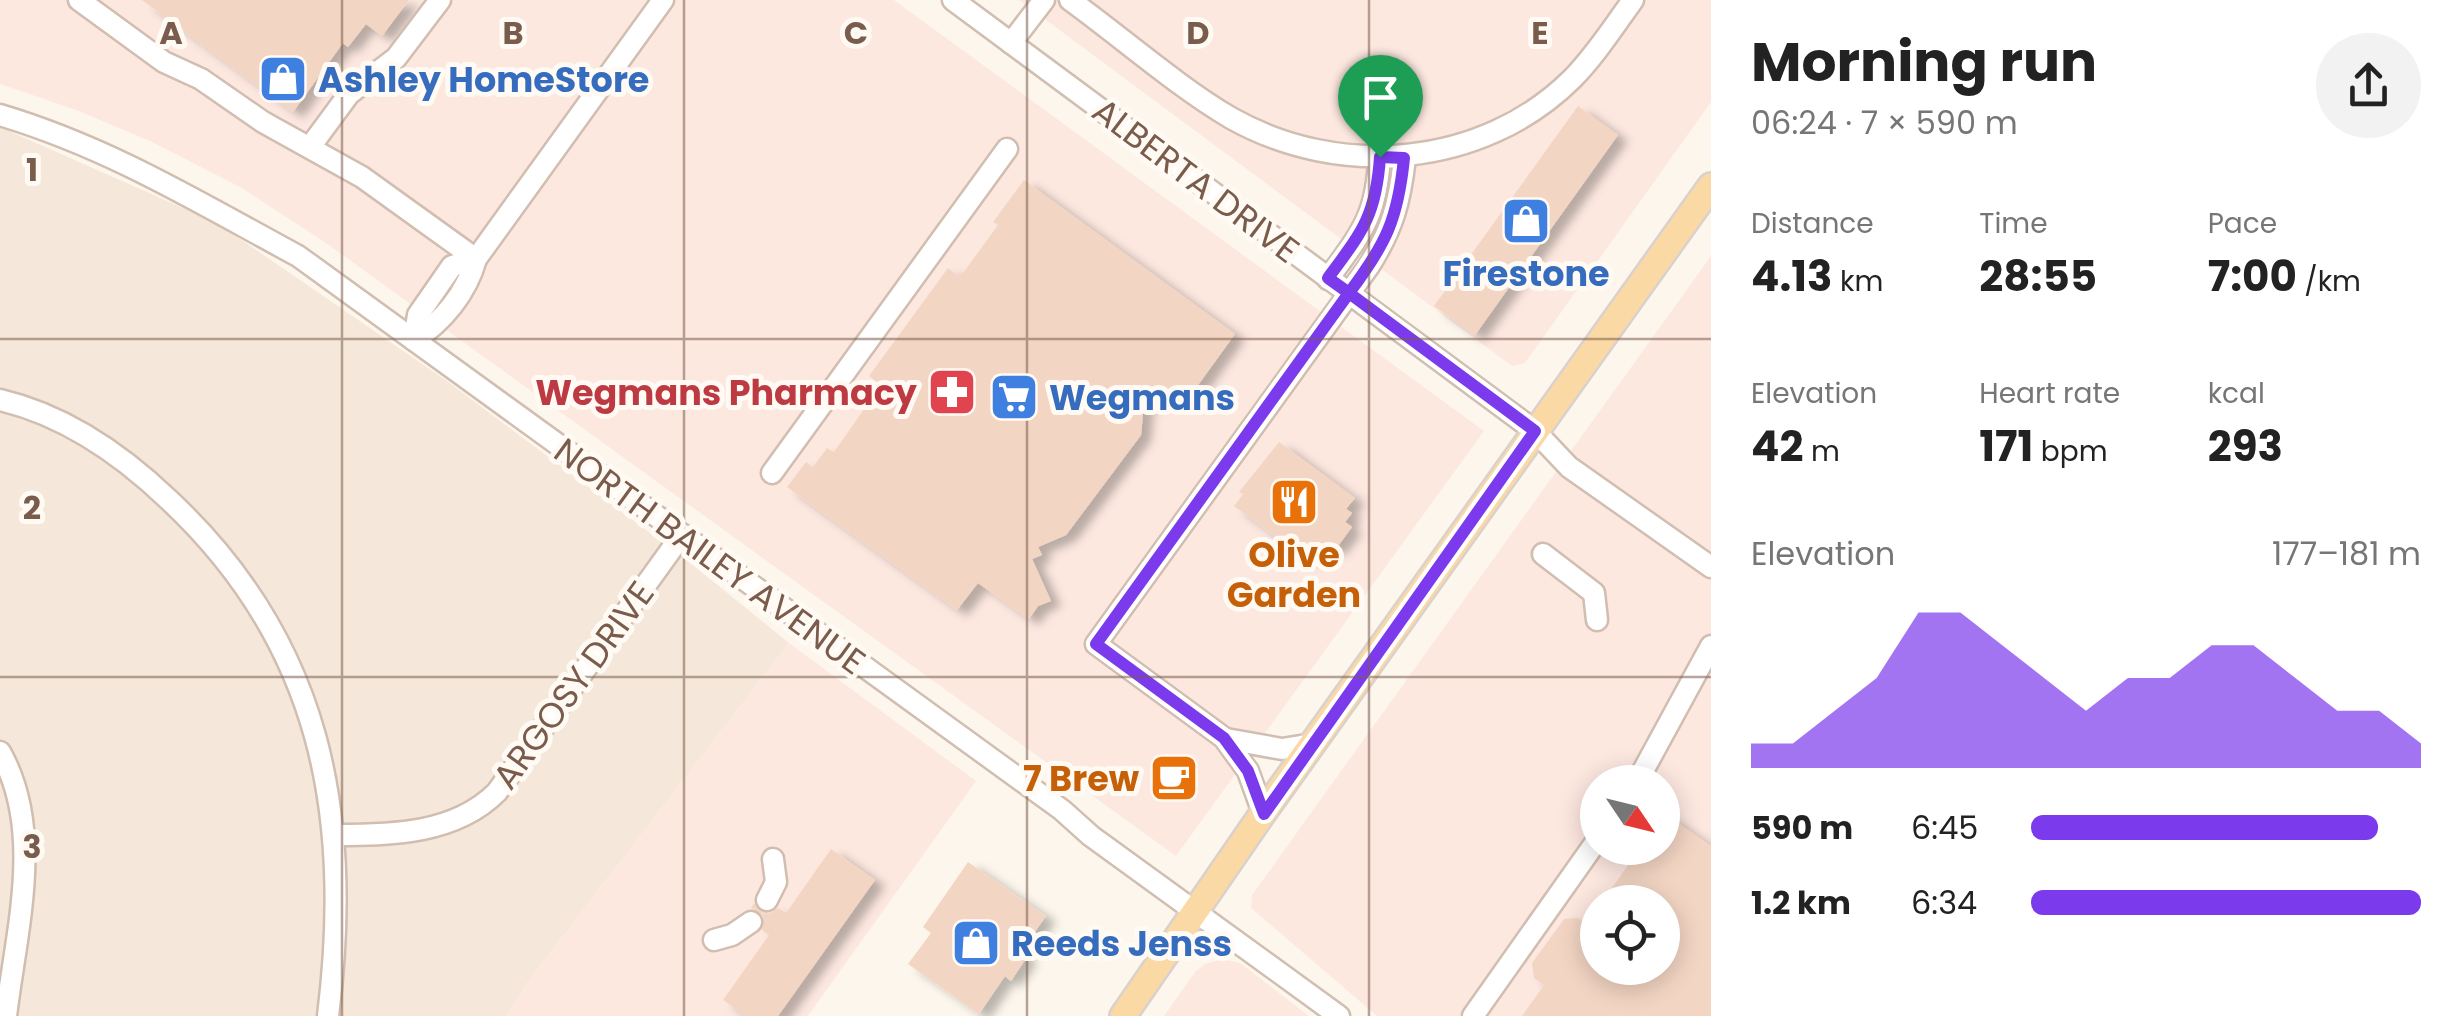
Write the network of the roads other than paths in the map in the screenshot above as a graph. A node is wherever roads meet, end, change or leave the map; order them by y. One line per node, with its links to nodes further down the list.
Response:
1 (78, 0): 10 (street)
2 (440, 0): 10 (street)
3 (663, 0): 15 (street)
4 (953, 0): 8 (street, ALBERTA DRIVE)
5 (1044, 0): 8 (street)
6 (1070, 0): 12 (street)
7 (1627, 2): 13 (street)
8 (1012, 43): 16 (street, ALBERTA DRIVE)
9 (0, 115): 18 (street, NORTH BAILEY AVENUE)
10 (310, 147): 15 (street)
11 (1008, 149): 21 (street)
12 (1380, 157): 13 (street); 16 (street)
13 (1404, 158): 17 (street)
14 (1711, 186): 20 (main road)
15 (476, 259): 18 (street)
16 (1328, 278): 17 (street, ALBERTA DRIVE)
17 (1349, 293): 20 (street, ALBERTA DRIVE); 27 (street)
18 (414, 340): 22 (street, NORTH BAILEY AVENUE)
19 (0, 400): 32 (street)
20 (1535, 431): 24 (street, ALBERTA DRIVE); 28 (main road)
21 (772, 472)
22 (682, 536): 32 (street, ARGOSY DRIVE); 36 (street, NORTH BAILEY AVENUE)
23 (1542, 554): 25 (street)
24 (1711, 568)
25 (1597, 620)
26 (1711, 646): 30 (street)
27 (1224, 738): 28 (street); 31 (street)
28 (1313, 744): 31 (main road)
29 (0, 752): 39 (street)
30 (1646, 765)
31 (1264, 814): 36 (main road)
32 (335, 835): 40 (street)
33 (774, 860): 35 (street)
34 (1580, 864): 43 (street)
35 (767, 900)
36 (1197, 910): 41 (main road); 42 (street, NORTH BAILEY AVENUE)
37 (750, 922): 38 (street)
38 (714, 940)
39 (6, 1016)
40 (328, 1016)
41 (1124, 1016)
42 (1339, 1016)
43 (1473, 1016)

